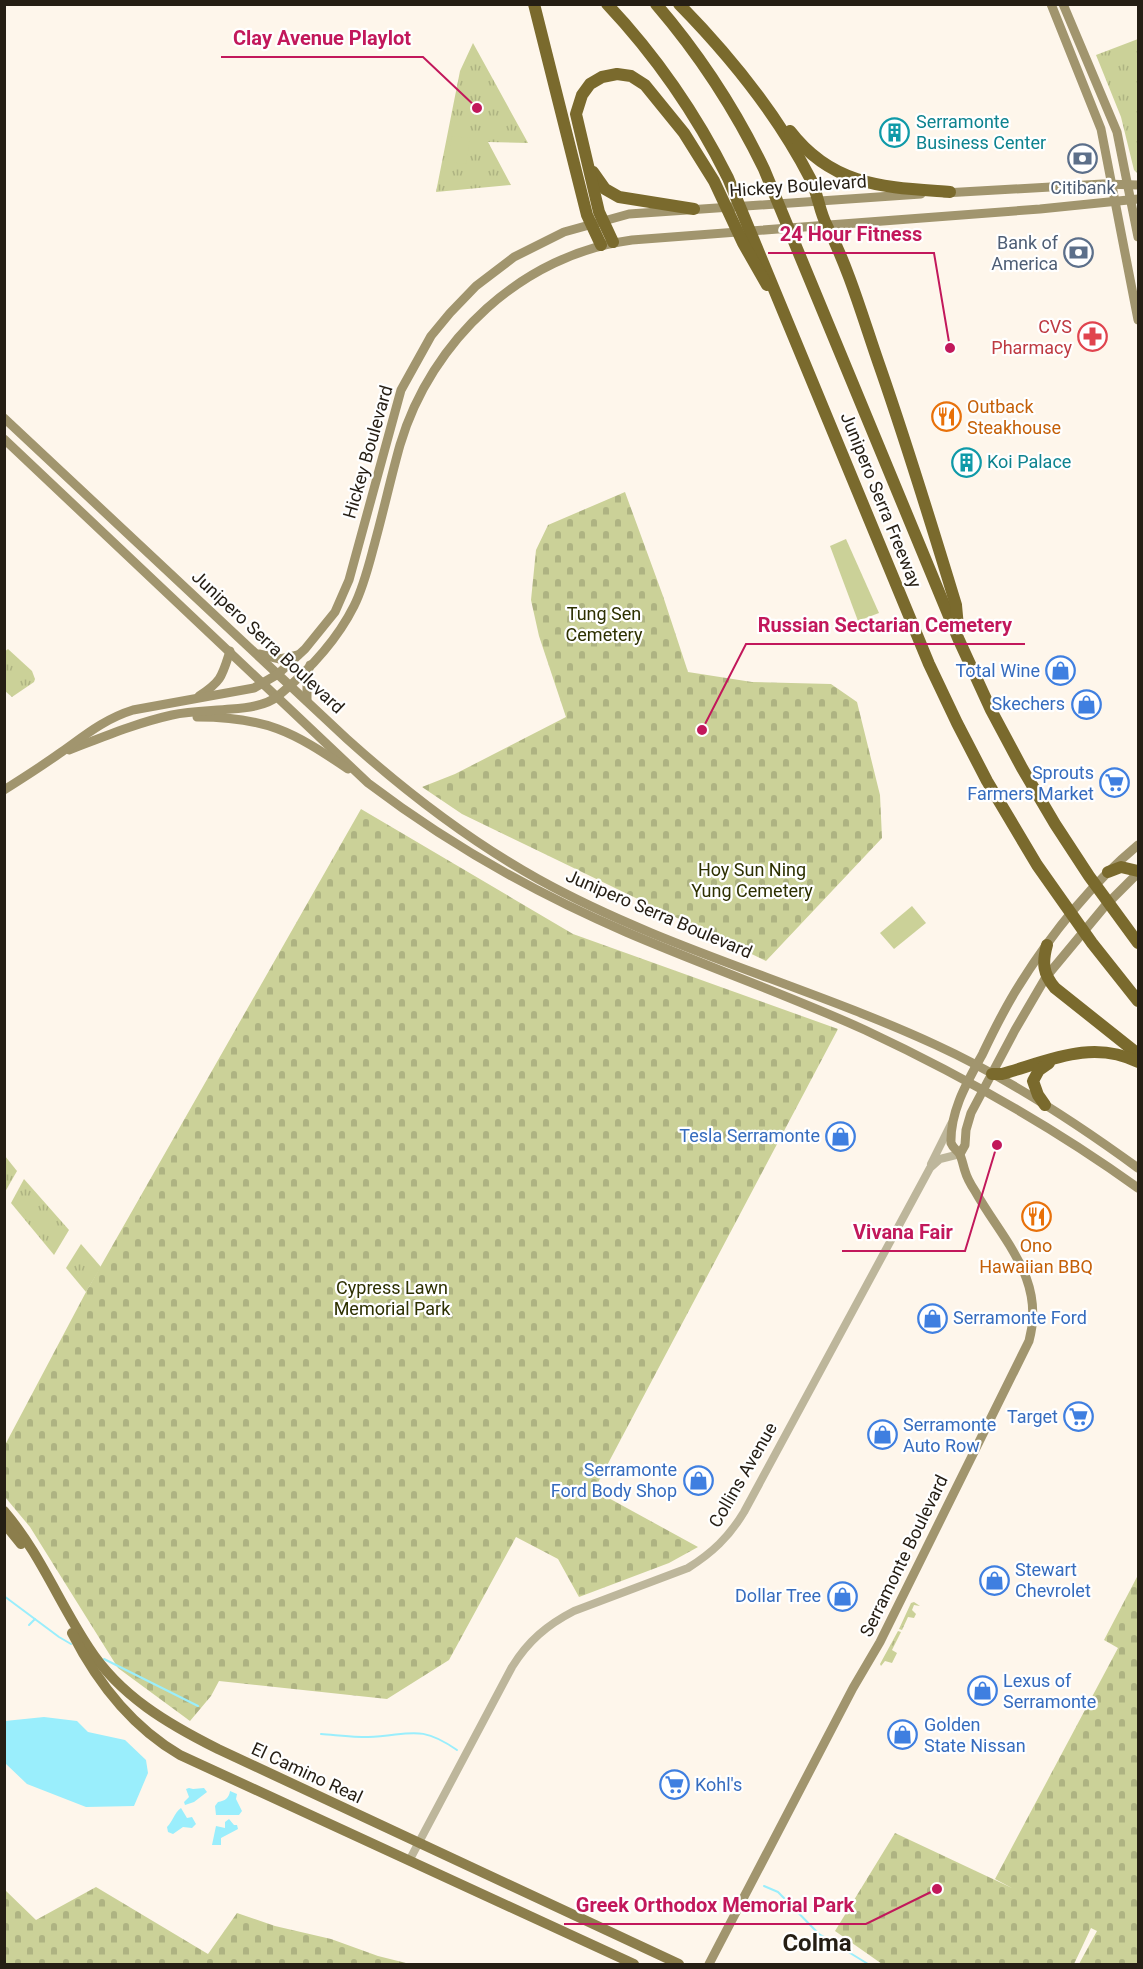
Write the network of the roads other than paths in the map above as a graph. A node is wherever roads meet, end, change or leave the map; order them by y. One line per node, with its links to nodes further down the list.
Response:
1 (534, 4): 16 (highway)
2 (607, 4): 19 (highway, Junipero Serra Freeway)
3 (656, 4): 24 (highway, Junipero Serra Freeway)
4 (679, 4): 7 (highway)
5 (1051, 4): 9 (main road)
6 (1063, 4): 10 (main road)
7 (765, 104): 11 (highway); 13 (highway)
8 (586, 156): 15 (highway); 16 (highway); 19 (highway)
9 (1113, 184): 10 (main road, Hickey Boulevard); 11 (main road, Hickey Boulevard); 14 (main road)
10 (1133, 185): 12 (main road)
11 (950, 192): 13 (main road, Hickey Boulevard)
12 (1135, 199): 14 (main road, Hickey Boulevard); 18 (main road)
13 (818, 201): 15 (main road, Hickey Boulevard); 17 (highway)
14 (1116, 202): 17 (main road, Hickey Boulevard); 21 (main road)
15 (694, 209): 16 (main road, Hickey Boulevard)
16 (596, 222): 20 (highway); 27 (main road, Hickey Boulevard)
17 (826, 225): 20 (main road, Hickey Boulevard); 24 (highway)
18 (1138, 237)
19 (749, 243): 45 (highway, Junipero Serra Freeway)
20 (607, 244): 28 (main road, Hickey Boulevard)
21 (1138, 320)
22 (4, 418): 26 (main road, Junipero Serra Boulevard)
23 (4, 439): 25 (main road, Junipero Serra Boulevard)
24 (958, 638): 42 (highway, Junipero Serra Freeway)
25 (230, 651): 30 (main road, Junipero Serra Boulevard); 33 (main road)
26 (255, 653): 27 (main road); 29 (main road, Junipero Serra Boulevard)
27 (300, 654): 29 (main road, Hickey Boulevard)
28 (310, 665): 31 (main road, Hickey Boulevard); 34 (main road)
29 (278, 674): 30 (main road, Hickey Boulevard); 31 (main road, Junipero Serra Boulevard)
30 (264, 684): 32 (main road, Junipero Serra Boulevard); 33 (main road, Hickey Boulevard)
31 (289, 685): 32 (main road, Hickey Boulevard); 34 (main road, Junipero Serra Boulevard)
32 (277, 697): 35 (main road, Hickey Boulevard); 37 (main road, Junipero Serra Boulevard)
33 (195, 698): 36 (main road, Hickey Boulevard)
34 (307, 701): 49 (main road, Junipero Serra Boulevard)
35 (177, 714): 36 (main road, Hickey Boulevard); 37 (main road)
36 (61, 753): 38 (main road, Hickey Boulevard)
37 (368, 783): 51 (main road, Junipero Serra Boulevard)
38 (4, 790)
39 (1138, 845): 40 (main road, Serramonte Boulevard)
40 (1108, 872): 41 (highway); 43 (main road, Serramonte Boulevard)
41 (1138, 872): 44 (main road)
42 (1138, 943)
43 (1047, 945): 44 (highway); 49 (main road, Serramonte Boulevard)
44 (1046, 977): 47 (highway); 50 (main road)
45 (1138, 1001)
46 (1068, 1054): 48 (highway); 50 (highway); 53 (highway)
47 (1138, 1054)
48 (1138, 1062)
49 (976, 1065): 50 (main road, Junipero Serra Boulevard); 51 (main road, Serramonte Boulevard)
50 (992, 1074): 52 (main road); 53 (main road, Junipero Serra Boulevard)
51 (968, 1081): 52 (main road, Junipero Serra Boulevard); 54 (main road, Serramonte Boulevard)
52 (984, 1089): 55 (main road); 58 (main road, Junipero Serra Boulevard)
53 (1045, 1105): 57 (main road, Junipero Serra Boulevard)
54 (953, 1119): 55 (main road, Serramonte Boulevard); 56 (street, Collins Avenue)
55 (960, 1154): 56 (street); 65 (main road, Serramonte Boulevard)
56 (930, 1168): 61 (street, Collins Avenue)
57 (1138, 1168)
58 (1138, 1188)
59 (4, 1511): 61 (main road, El Camino Real)
60 (4, 1523): 62 (main road, El Camino Real)
61 (418, 1843): 62 (street, Collins Avenue); 64 (main road, El Camino Real)
62 (409, 1861): 63 (main road, El Camino Real)
63 (634, 1965)
64 (679, 1965)
65 (709, 1965)

